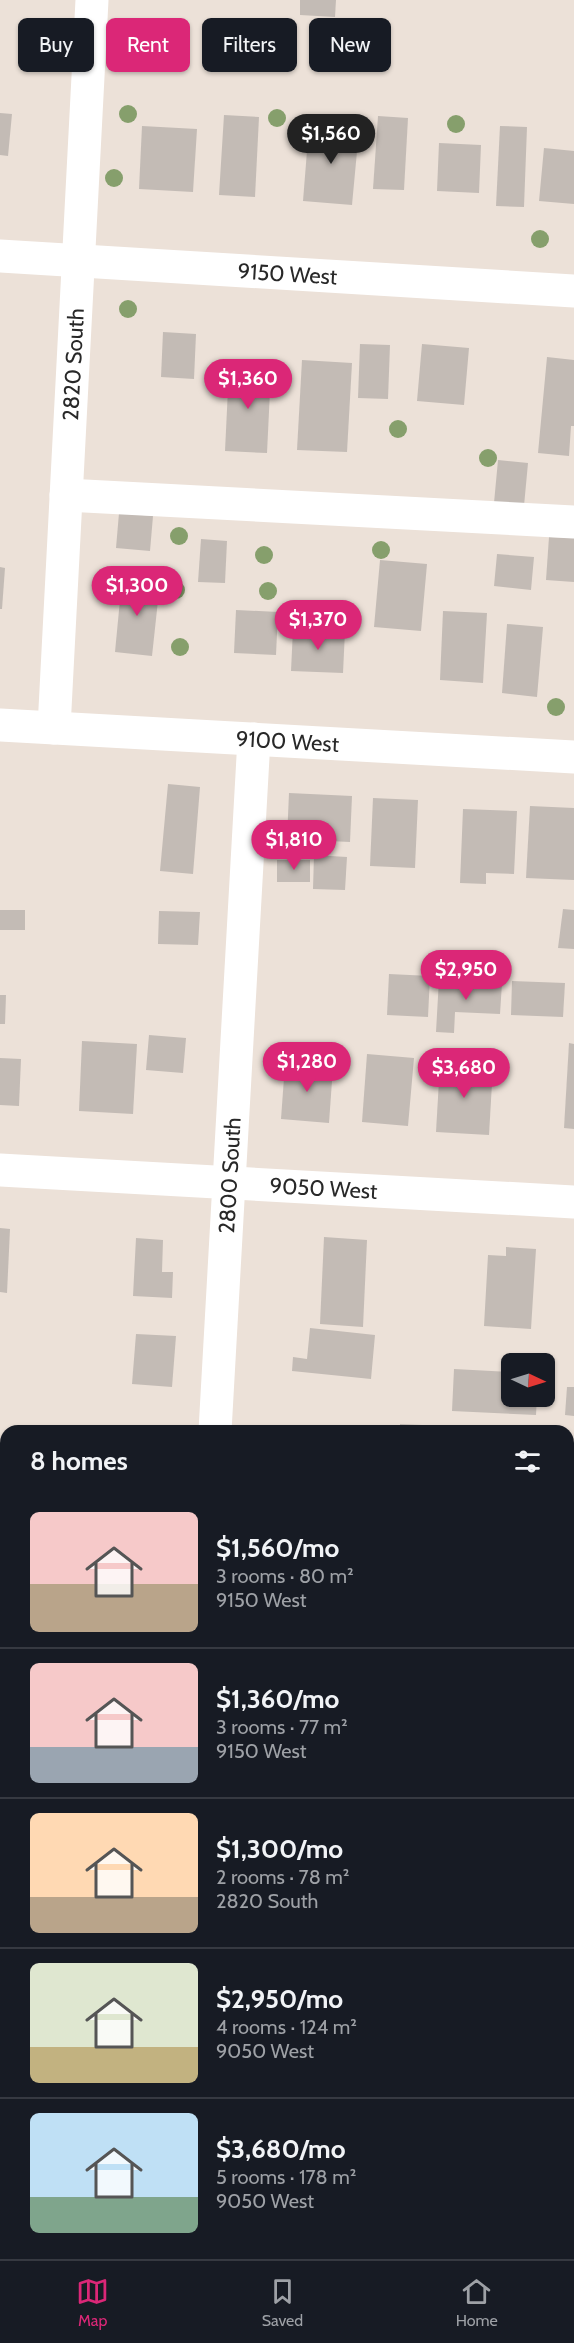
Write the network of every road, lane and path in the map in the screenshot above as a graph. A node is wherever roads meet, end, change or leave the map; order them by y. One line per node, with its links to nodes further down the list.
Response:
1 (92, 0): 3 (street, 2820 South)
2 (0, 256): 3 (street, 9150 West)
3 (79, 261): 4 (street, 9150 West); 5 (street, 2820 South)
4 (574, 291)
5 (66, 495): 6 (street); 8 (street, 2820 South)
6 (574, 522)
7 (0, 725): 8 (street, 9100 West)
8 (54, 728): 9 (street, 9100 West)
9 (254, 739): 10 (street, 9100 West); 12 (street, 2800 South)
10 (574, 757)
11 (0, 1170): 12 (street, 9050 West)
12 (229, 1182): 13 (street, 9050 West); 14 (street, 2800 South)
13 (574, 1202)
14 (215, 1425)

